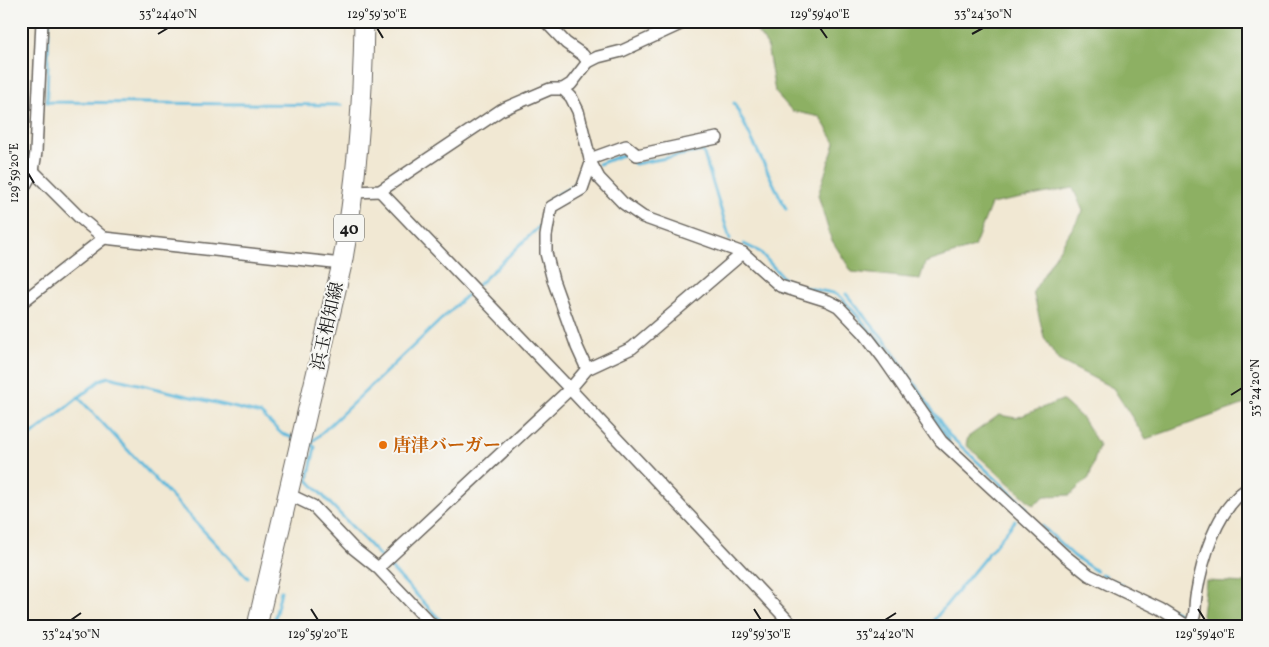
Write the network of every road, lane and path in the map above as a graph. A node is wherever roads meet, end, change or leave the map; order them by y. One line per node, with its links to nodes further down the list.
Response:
1 (42, 21): 9 (street)
2 (364, 21): 11 (main road, 浜玉相知線 / 40)
3 (545, 21): 5 (street)
4 (687, 21): 5 (street)
5 (588, 62): 6 (street)
6 (562, 89): 8 (street); 10 (street)
7 (717, 138): 8 (street)
8 (590, 161): 14 (street); 17 (street)
9 (33, 171): 12 (street); 13 (street)
10 (380, 191): 11 (street); 18 (street)
11 (354, 192): 15 (main road, 浜玉相知線 / 40)
12 (21, 193)
13 (104, 238): 15 (street); 16 (street)
14 (743, 253): 17 (street); 25 (street)
15 (342, 264): 20 (main road, 浜玉相知線 / 40)
16 (21, 303)
17 (588, 369): 18 (street)
18 (570, 389): 21 (street); 24 (street)
19 (1248, 488): 25 (street)
20 (288, 494): 21 (street); 22 (main road, 浜玉相知線 / 40)
21 (382, 565): 23 (street)
22 (257, 626)
23 (433, 626)
24 (793, 626)
25 (1189, 626)

